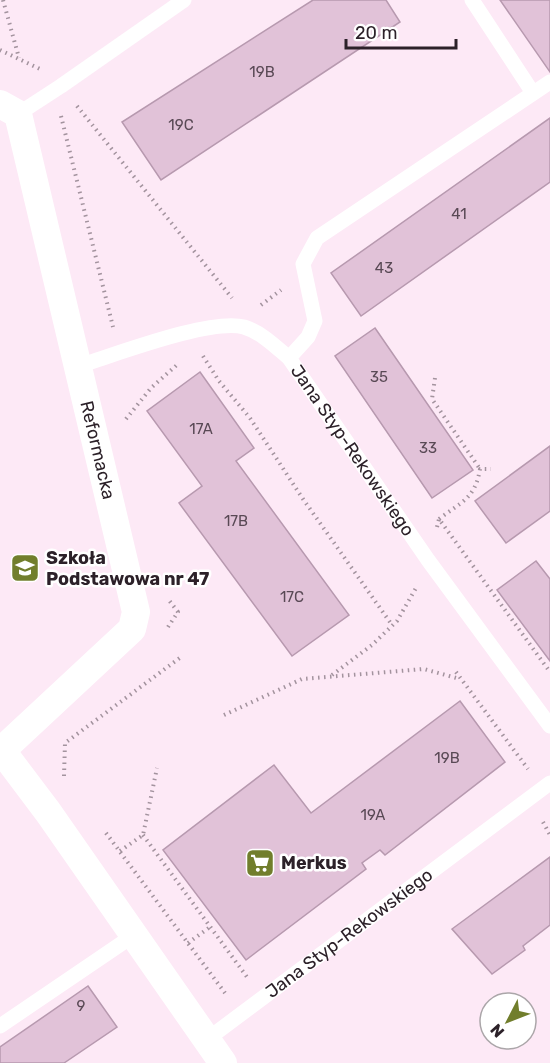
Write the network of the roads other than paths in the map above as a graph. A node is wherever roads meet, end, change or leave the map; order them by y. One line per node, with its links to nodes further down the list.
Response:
1 (184, 0): 5 (lane)
2 (472, 0): 4 (lane)
3 (550, 82): 4 (lane)
4 (533, 93): 6 (lane)
5 (9, 109): 7 (street, Reformacka)
6 (289, 358): 7 (lane, Jana Styp-Rekowskiego); 8 (lane, Jana Styp-Rekowskiego)
7 (78, 366): 9 (street, Reformacka)
8 (550, 726)
9 (1, 752): 11 (street)
10 (546, 786): 13 (lane, Jana Styp-Rekowskiego)
11 (134, 935): 12 (lane); 13 (street)
12 (0, 1026)
13 (205, 1041): 14 (street)
14 (222, 1063)

